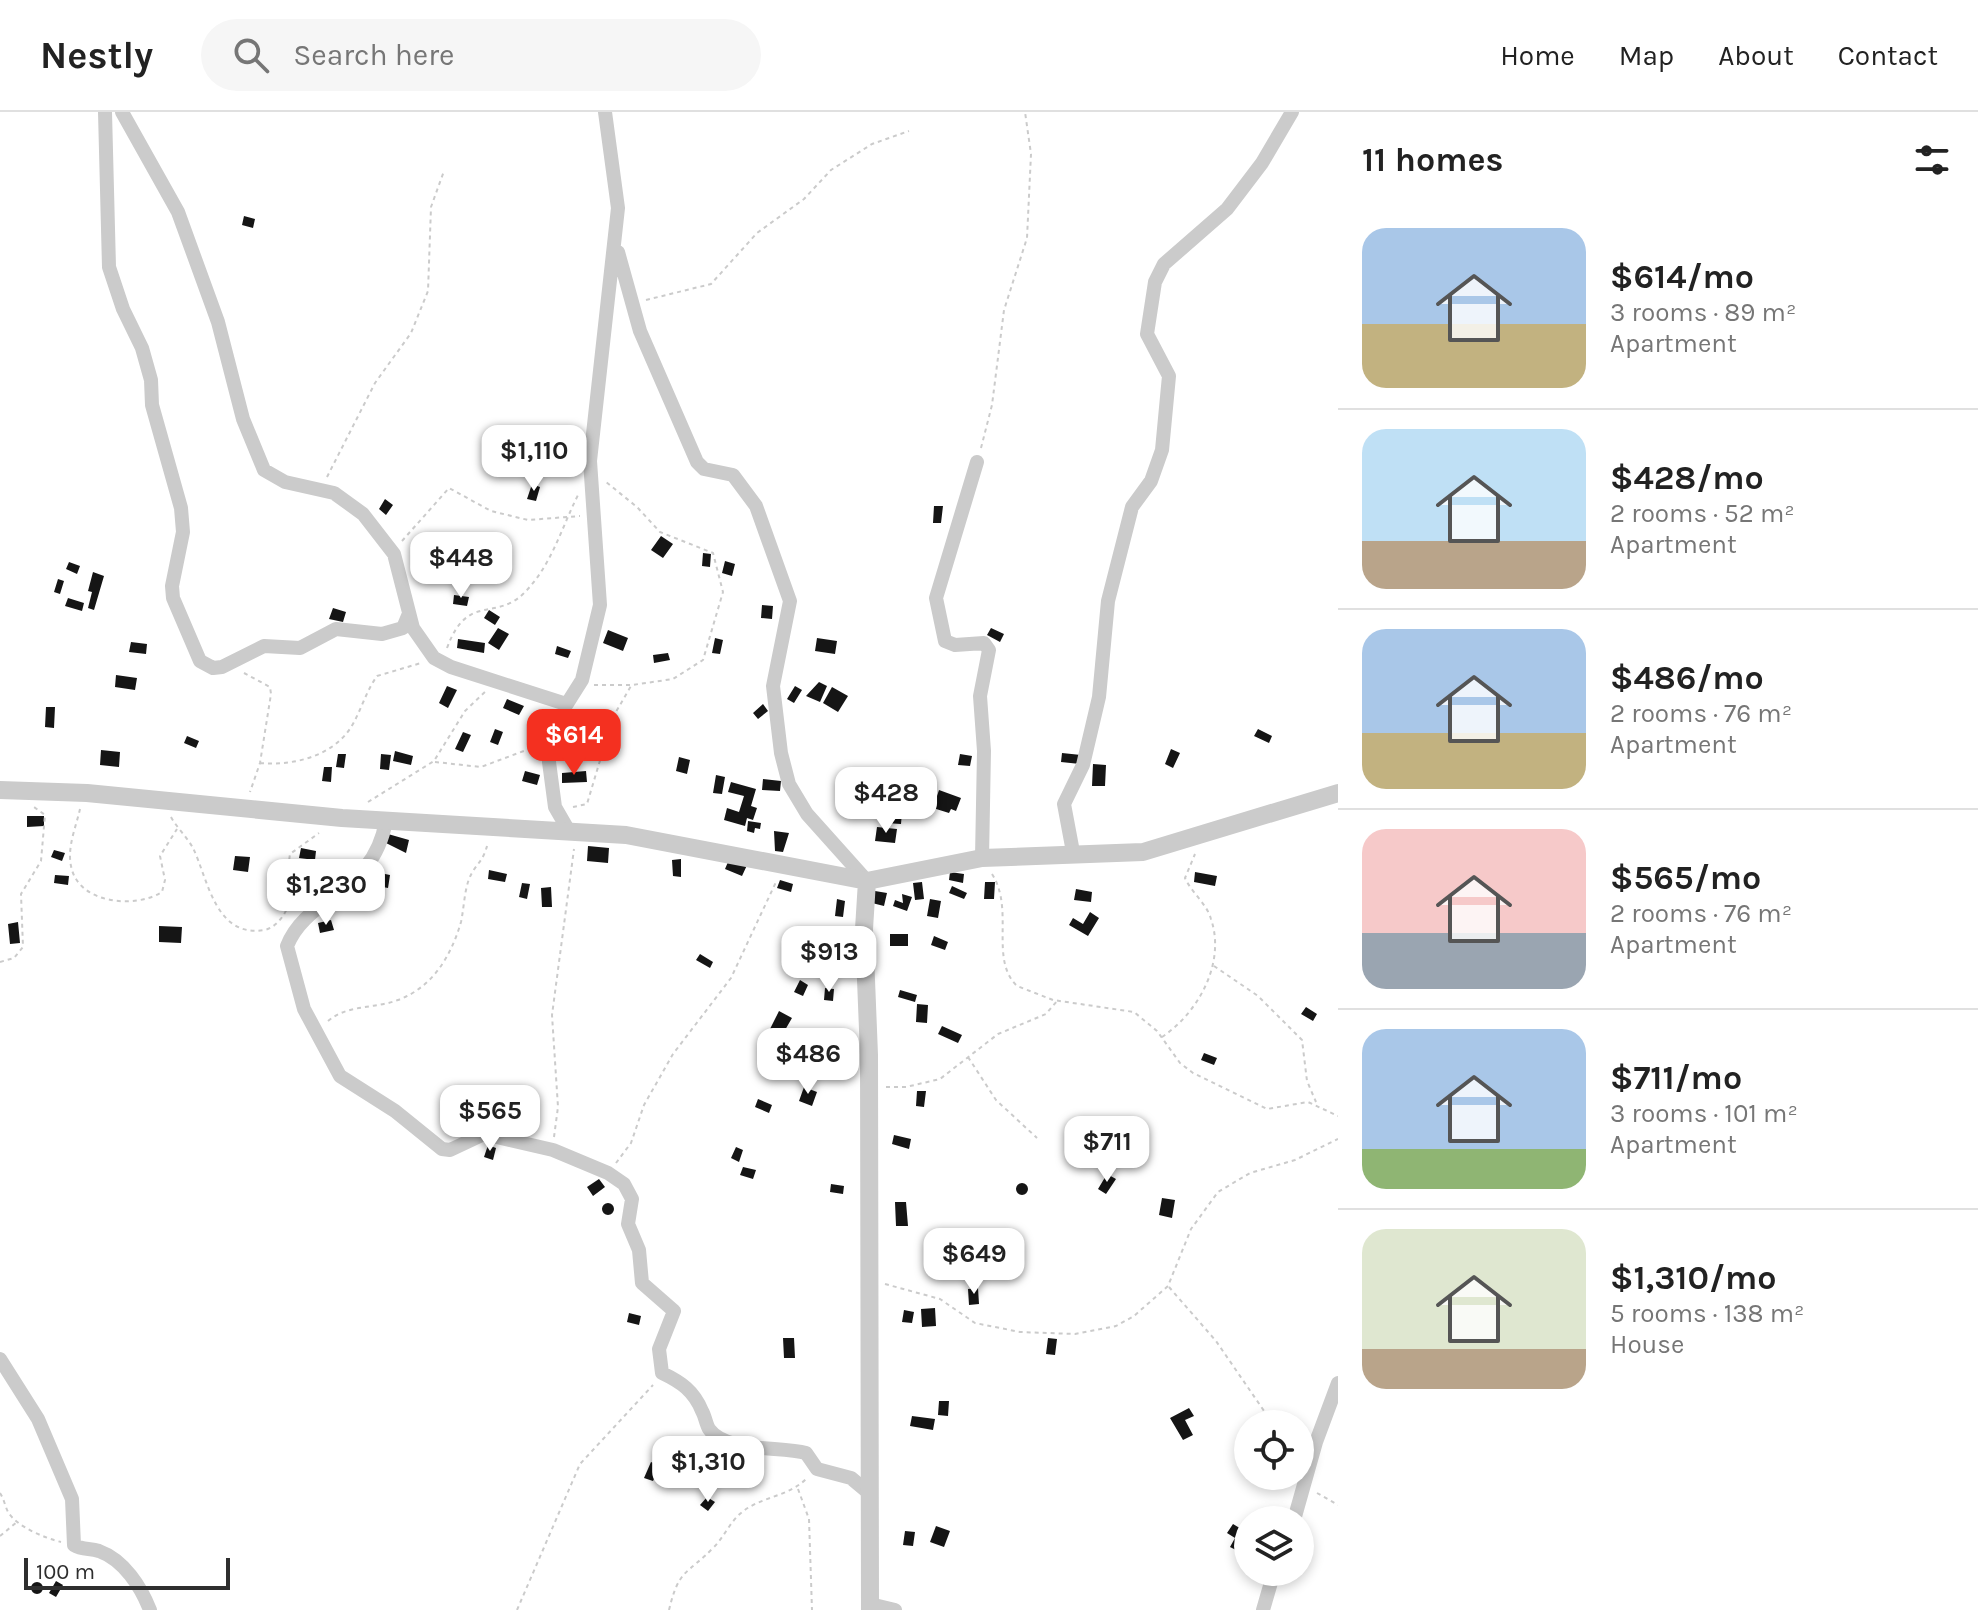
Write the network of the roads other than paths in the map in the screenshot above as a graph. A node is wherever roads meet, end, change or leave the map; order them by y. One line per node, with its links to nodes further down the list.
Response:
1 (105, 112): 7 (street)
2 (122, 112): 7 (street)
3 (605, 112): 5 (street)
4 (1292, 112): 13 (street)
5 (616, 248): 8 (street); 15 (street)
6 (977, 462): 14 (street)
7 (408, 616): 8 (street)
8 (566, 704): 12 (street)
9 (0, 790): 11 (street)
10 (1338, 793): 13 (street)
11 (386, 820): 12 (street); 18 (street)
12 (570, 833): 15 (street)
13 (1073, 852): 14 (street)
14 (982, 858): 15 (street)
15 (867, 881): 18 (street)
16 (0, 1359): 22 (street)
17 (1338, 1383): 19 (street)
18 (869, 1493): 21 (street)
19 (1299, 1506)
20 (1270, 1586): 24 (street)
21 (870, 1607): 23 (street)
22 (150, 1610)
23 (895, 1610)
24 (1263, 1610)

